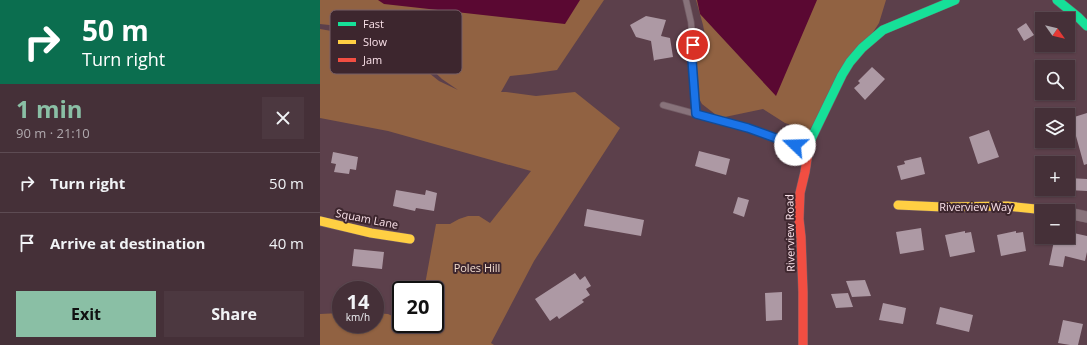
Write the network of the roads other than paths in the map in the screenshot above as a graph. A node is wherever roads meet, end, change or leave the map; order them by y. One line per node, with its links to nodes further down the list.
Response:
1 (686, 0): 6 (lane)
2 (955, 0): 7 (street, Riverview Road)
3 (1057, 0): 4 (street)
4 (1087, 26)
5 (663, 105): 6 (lane)
6 (696, 114): 7 (lane)
7 (808, 150): 14 (street, Riverview Road)
8 (898, 205): 9 (street, Riverview Way)
9 (1035, 209)
10 (1075, 214): 11 (street)
11 (1087, 217)
12 (320, 221): 13 (street, Squam Lane)
13 (410, 239)
14 (803, 345)

